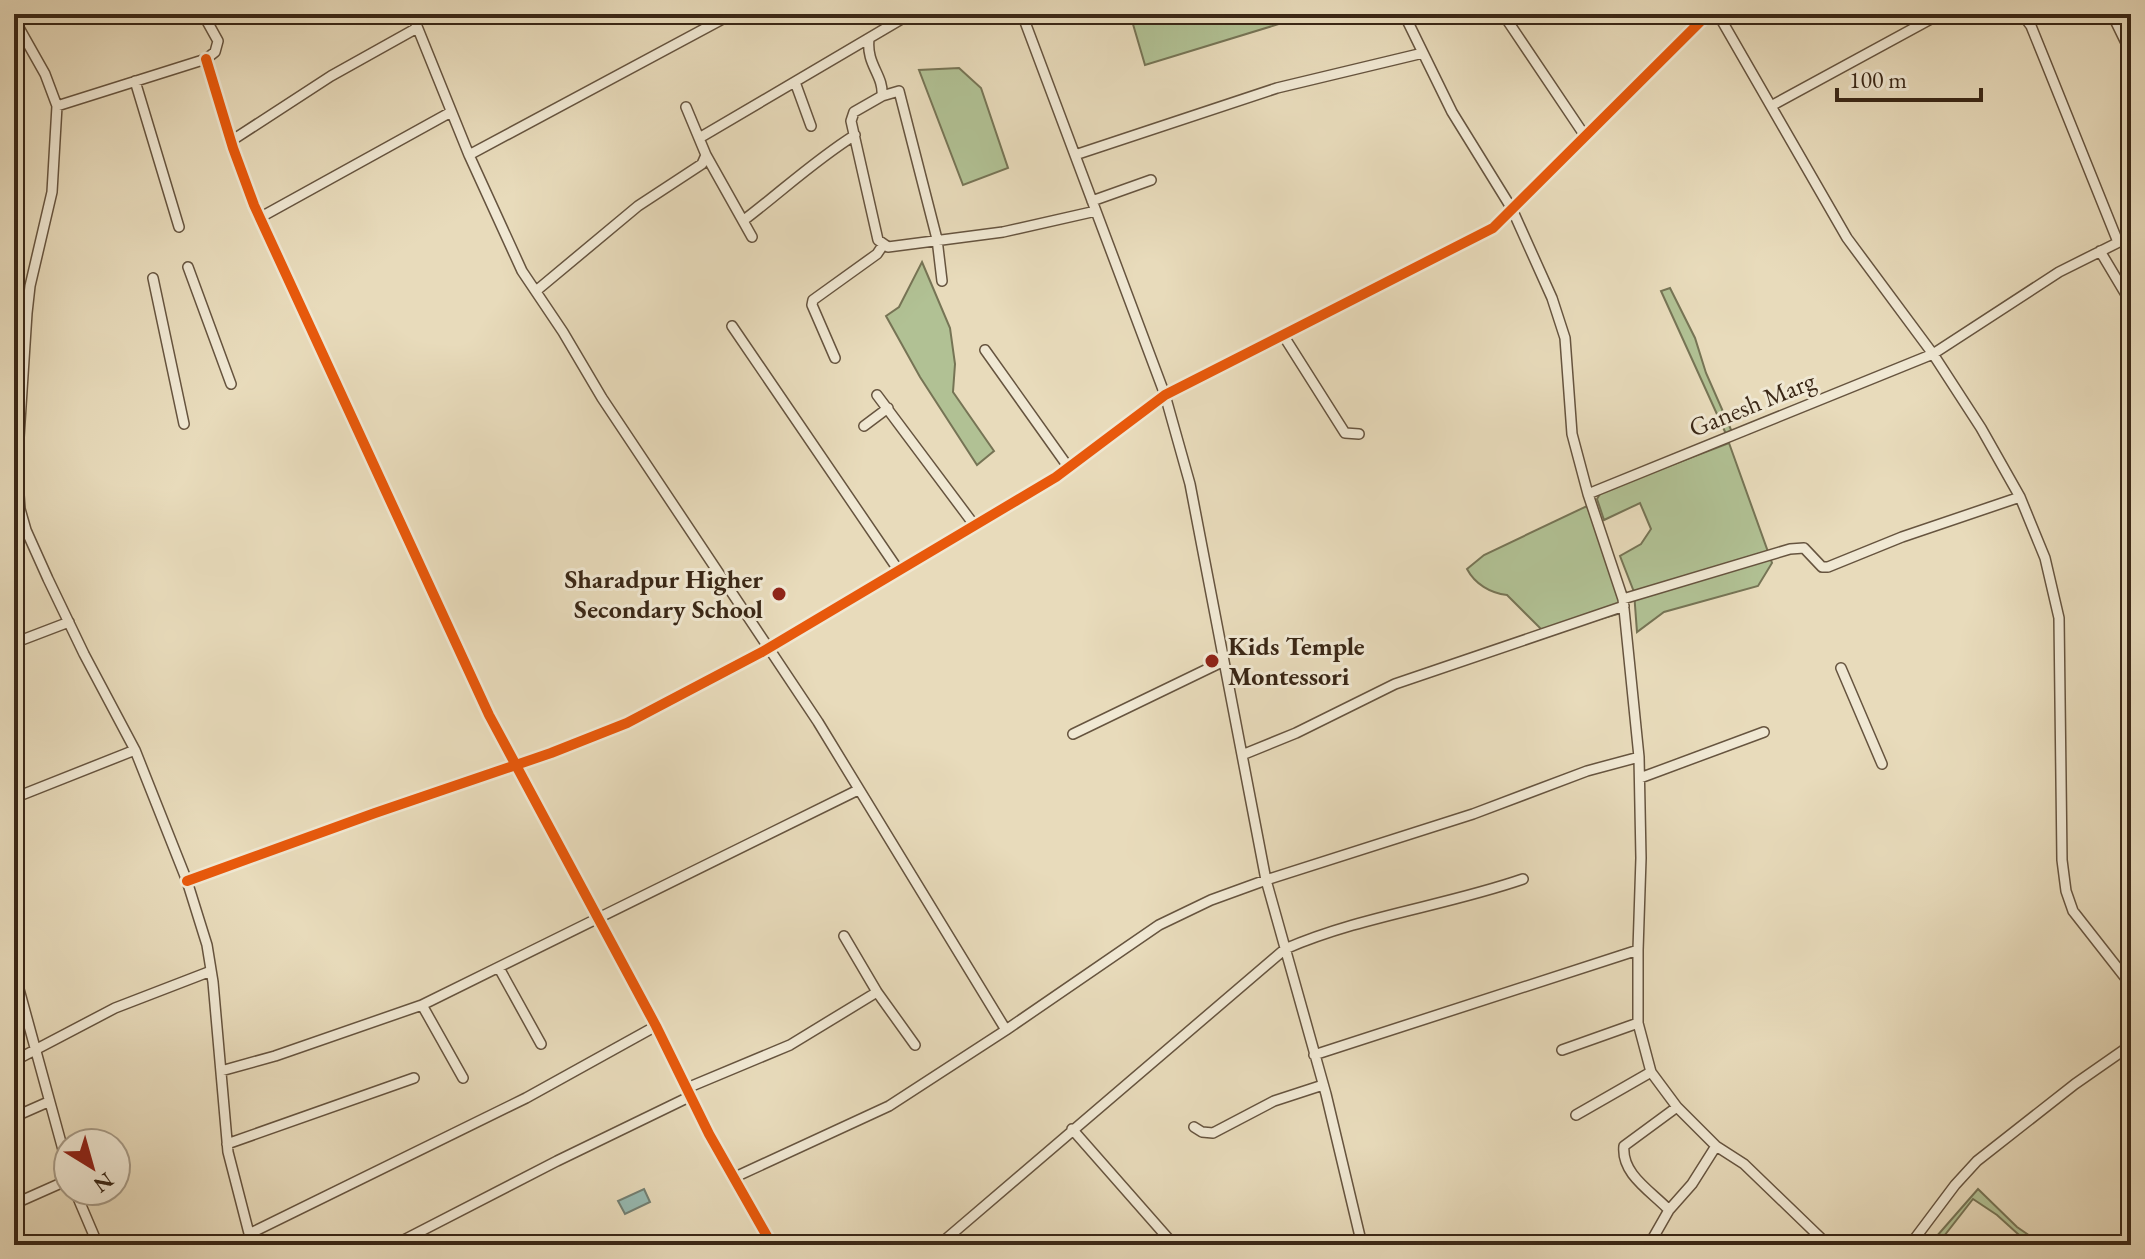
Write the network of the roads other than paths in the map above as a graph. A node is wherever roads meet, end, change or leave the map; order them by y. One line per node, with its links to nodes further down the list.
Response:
1 (203, 14): 18 (street)
2 (412, 14): 14 (street)
3 (732, 14): 31 (street)
4 (910, 14): 15 (street)
5 (1022, 14): 33 (street)
6 (1404, 14): 16 (street)
7 (1503, 14): 28 (street)
8 (1708, 14): 28 (street)
9 (1718, 14): 23 (street)
10 (2022, 14): 43 (street)
11 (2112, 14): 17 (street)
12 (1936, 15): 23 (street)
13 (14, 19): 22 (street)
14 (417, 28): 25 (street); 30 (street)
15 (869, 39): 20 (street); 21 (street)
16 (1423, 53): 33 (street); 36 (street)
17 (2131, 53)
18 (206, 59): 19 (street); 30 (street)
19 (135, 81): 22 (street); 39 (street)
20 (795, 82): 26 (street); 29 (street)
21 (882, 96): 27 (street); 42 (street)
22 (57, 106): 69 (street)
23 (1771, 106): 54 (street)
24 (686, 107): 29 (street)
25 (451, 112): 31 (street); 37 (street)
26 (811, 126)
27 (855, 135): 38 (street); 44 (street)
28 (1585, 136): 36 (street)
29 (701, 137): 32 (street)
30 (231, 141): 37 (street)
31 (469, 155): 49 (street)
32 (706, 155): 38 (street); 49 (street)
33 (1075, 155): 35 (street)
34 (1151, 180): 35 (street)
35 (1094, 206): 42 (street); 58 (street)
36 (1512, 209): 52 (street); 64 (street)
37 (261, 217): 80 (street)
38 (744, 220): 41 (street)
39 (179, 227)
40 (2131, 236): 43 (street, Ganesh Marg)
41 (752, 237)
42 (937, 241): 44 (street); 48 (street)
43 (2118, 242): 45 (street, Ganesh Marg)
44 (883, 245): 55 (street)
45 (2100, 251): 50 (street); 54 (street, Ganesh Marg)
46 (188, 267): 56 (street)
47 (153, 278): 60 (street)
48 (942, 281)
49 (536, 291): 71 (street)
50 (2131, 303)
51 (732, 326): 67 (street)
52 (1283, 335): 58 (street); 62 (street)
53 (985, 350): 63 (street)
54 (1933, 354): 64 (street, Ganesh Marg); 65 (street)
55 (835, 358)
56 (231, 384)
57 (877, 395): 59 (street)
58 (1165, 395): 63 (street); 72 (street)
59 (888, 408): 61 (street); 66 (street)
60 (184, 424)
61 (864, 426)
62 (1359, 434)
63 (1069, 468): 66 (street)
64 (1588, 494): 68 (street)
65 (2020, 497): 68 (street); 94 (street)
66 (975, 526): 67 (street)
67 (899, 571): 71 (street)
68 (1623, 603): 77 (street); 78 (street)
69 (69, 622): 70 (street); 76 (street)
70 (14, 643)
71 (769, 648): 80 (street); 82 (street)
72 (1224, 661): 75 (street); 77 (street)
73 (1841, 668): 79 (street)
74 (1764, 732): 81 (street)
75 (1073, 734)
76 (135, 750): 83 (street); 86 (street)
77 (1242, 755): 85 (street)
78 (1639, 757): 81 (street); 85 (street)
79 (1882, 764)
80 (516, 765): 86 (street); 87 (street)
81 (1640, 778): 90 (street)
82 (858, 790): 87 (street); 99 (street)
83 (14, 798)
84 (1523, 879): 89 (street)
85 (1266, 880): 89 (street); 99 (street)
86 (187, 881): 93 (street)
87 (597, 917): 91 (street); 98 (street)
88 (844, 936): 95 (street)
89 (1285, 949): 105 (street); 119 (street)
90 (1638, 950): 97 (street); 105 (street)
91 (499, 968): 96 (street); 100 (street)
92 (14, 971): 103 (street)
93 (211, 971): 103 (street); 107 (street)
94 (2131, 985)
95 (877, 992): 101 (street); 112 (street)
96 (422, 1005): 107 (street); 110 (street)
97 (1638, 1023): 104 (street); 108 (street)
98 (656, 1026): 112 (street); 127 (street)
99 (1006, 1030): 122 (street)
100 (541, 1044)
101 (915, 1045)
102 (2131, 1045): 138 (street)
103 (35, 1047): 106 (street); 113 (street)
104 (1562, 1050)
105 (1314, 1055): 111 (street)
106 (14, 1061)
107 (221, 1071): 120 (street)
108 (1651, 1072): 114 (street); 115 (street)
109 (414, 1078): 120 (street)
110 (463, 1078)
111 (1323, 1085): 118 (street); 135 (street)
112 (689, 1092): 122 (street); 131 (street)
113 (48, 1102): 116 (street); 117 (street)
114 (1677, 1107): 121 (street); 126 (street)
115 (1576, 1115)
116 (14, 1117)
117 (56, 1127)
118 (1194, 1127)
119 (1072, 1129): 128 (street); 134 (street)
120 (227, 1144): 127 (street)
121 (1716, 1146): 126 (street); 137 (street)
122 (733, 1178): 132 (street)
123 (52, 1187): 124 (street)
124 (14, 1204)
125 (82, 1207): 129 (street)
126 (1669, 1210): 136 (street)
127 (249, 1234): 130 (street)
128 (952, 1241): 133 (street)
129 (98, 1245)
130 (252, 1245)
131 (394, 1245)
132 (772, 1245)
133 (939, 1245)
134 (1174, 1245)
135 (1362, 1245)
136 (1649, 1245)
137 (1828, 1245)
138 (1910, 1245)

